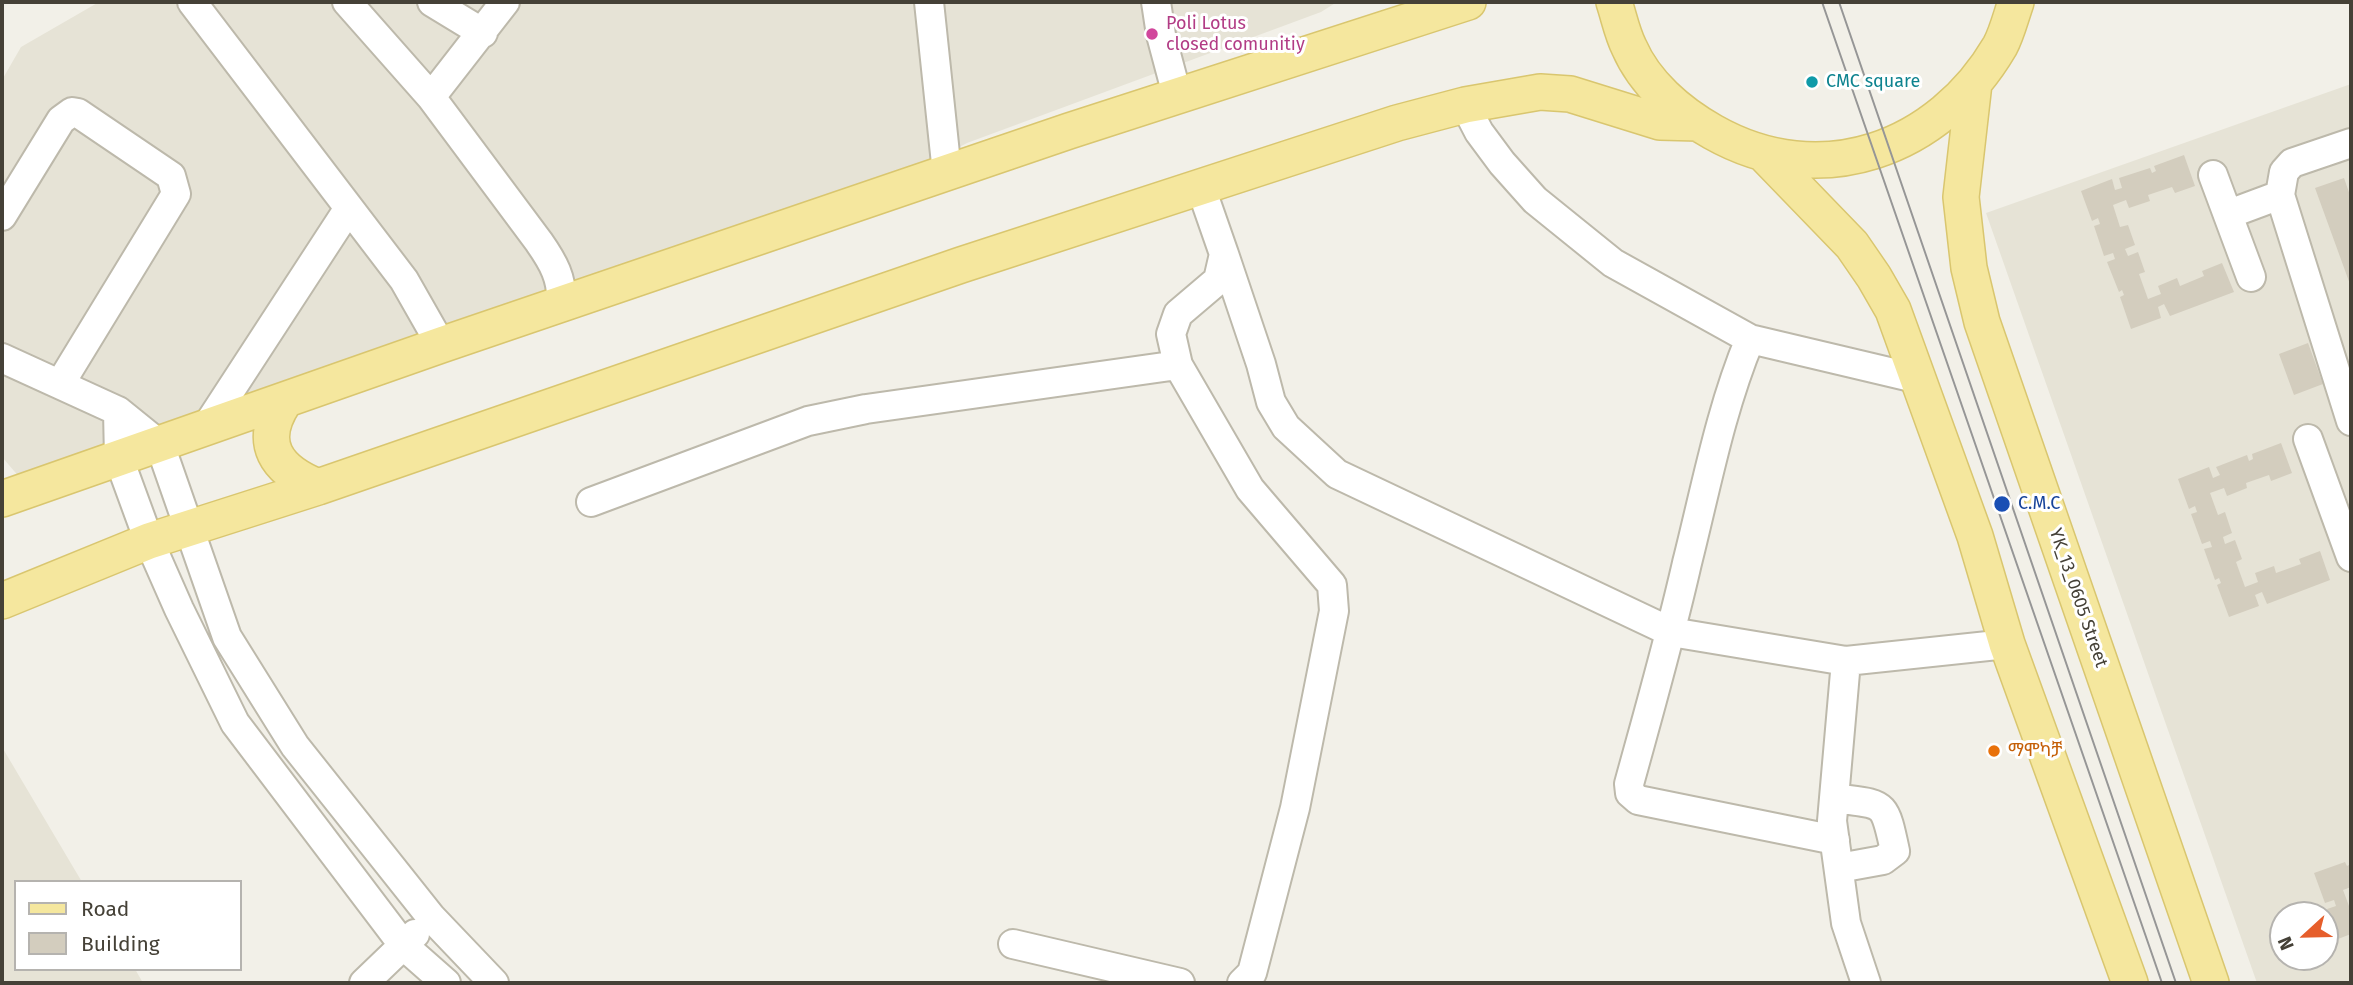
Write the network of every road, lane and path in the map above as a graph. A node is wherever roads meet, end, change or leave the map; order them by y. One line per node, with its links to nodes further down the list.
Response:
1 (192, 2): 22 (street)
2 (347, 2): 13 (street)
3 (432, 2): 10 (street)
4 (505, 2): 10 (street)
5 (929, 2): 18 (street)
6 (1156, 2): 12 (street)
7 (1468, 2): 12 (main road)
8 (1614, 2): 15 (main road)
9 (2016, 2): 11 (main road)
10 (483, 33): 13 (street)
11 (1974, 83): 17 (main road); 64 (main road, YK_13_0605 Street)
12 (1177, 95): 18 (main road)
13 (432, 97): 27 (street)
14 (1465, 105): 15 (main road); 20 (main road); 28 (street)
15 (1698, 124): 17 (main road)
16 (2351, 143): 21 (street)
17 (1763, 153): 32 (main road)
18 (947, 173): 27 (main road)
19 (2213, 176): 23 (street)
20 (1201, 188): 25 (street); 41 (main road)
21 (2280, 195): 23 (street); 36 (street)
22 (349, 208): 29 (street); 37 (street)
23 (2229, 214): 26 (street)
24 (2, 216): 33 (street)
25 (1224, 254): 31 (street); 49 (street)
26 (2251, 277)
27 (561, 304): 29 (main road)
28 (1750, 338): 32 (street); 49 (street)
29 (441, 345): 34 (main road)
30 (2, 358): 33 (street)
31 (1178, 365): 43 (street); 61 (street)
32 (1919, 379): 50 (main road)
33 (60, 384): 35 (street)
34 (284, 402): 37 (main road); 41 (main road)
35 (118, 411): 39 (street); 40 (street)
36 (2350, 412)
37 (208, 426): 39 (main road)
38 (2308, 439): 44 (street)
39 (160, 445): 40 (main road); 45 (street)
40 (119, 458): 42 (main road); 46 (street)
41 (318, 487): 45 (main road)
42 (2, 499)
43 (591, 502)
44 (2344, 517): 47 (street)
45 (189, 527): 46 (main road); 54 (street)
46 (149, 541): 48 (main road); 56 (street)
47 (2351, 557)
48 (2, 601)
49 (1671, 632): 51 (street); 53 (street)
50 (2007, 644): 51 (street); 63 (main road)
51 (1846, 661): 52 (street)
52 (1834, 798): 53 (street); 53 (street)
53 (1837, 854): 62 (street)
54 (431, 917): 56 (street); 59 (street)
55 (1013, 944): 60 (street)
56 (404, 946): 57 (street); 58 (street)
57 (364, 983)
58 (446, 983)
59 (494, 983)
60 (1180, 983)
61 (1242, 983)
62 (1866, 983)
63 (2130, 983)
64 (2211, 983)

